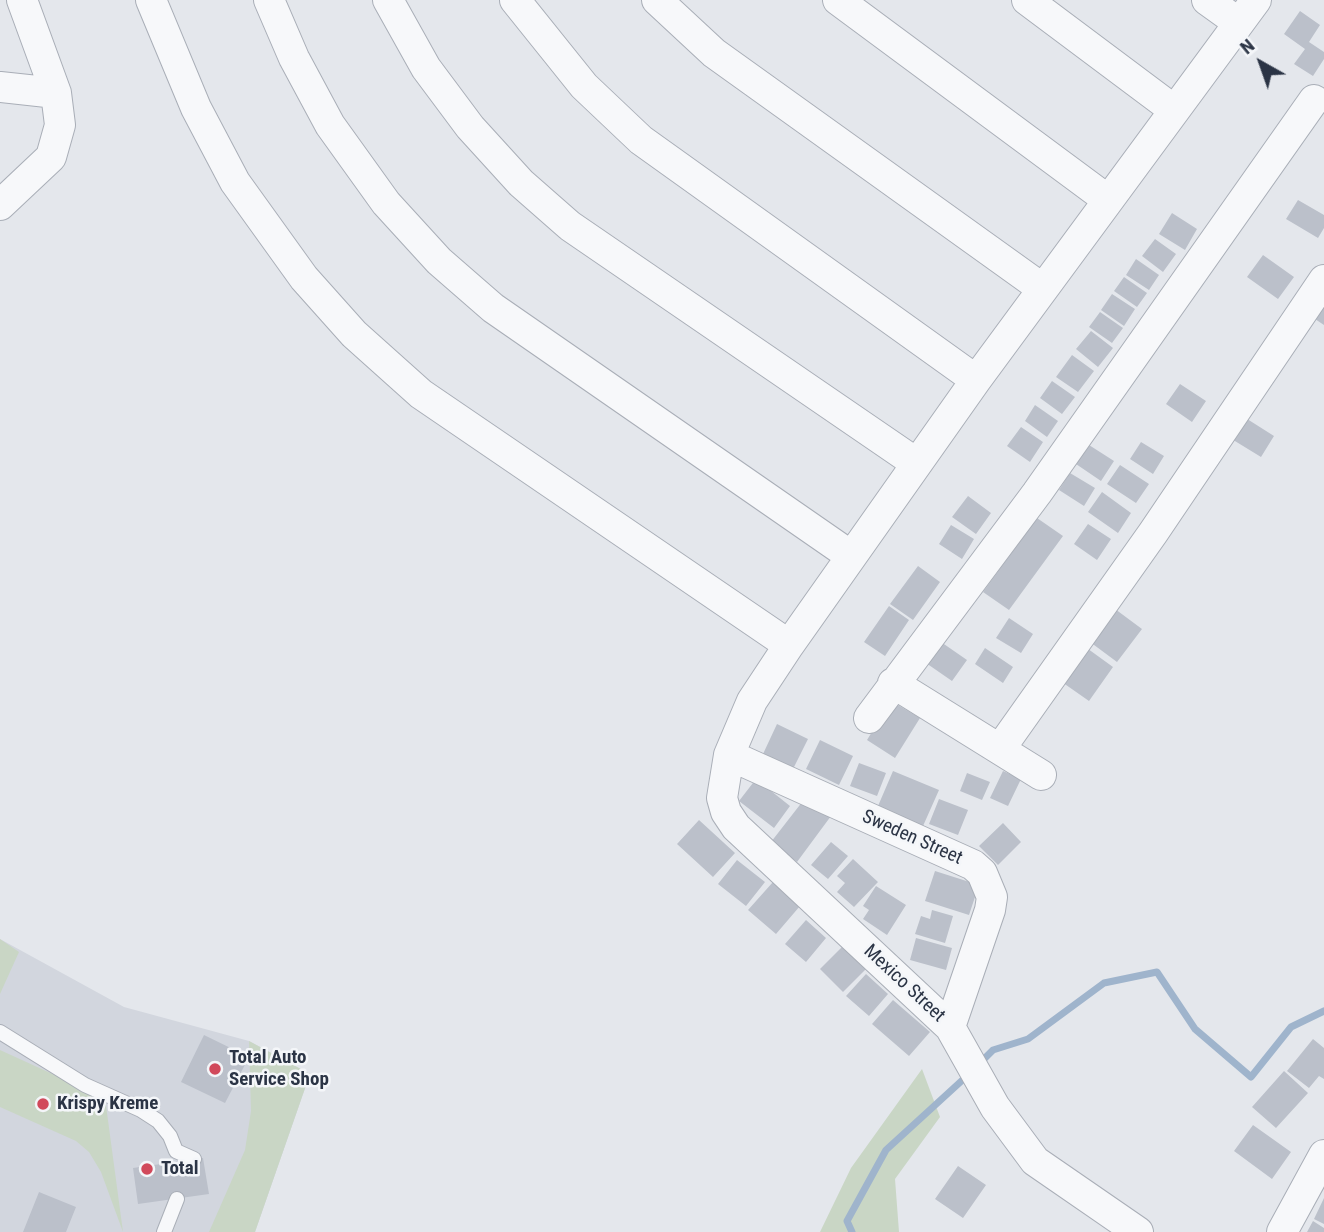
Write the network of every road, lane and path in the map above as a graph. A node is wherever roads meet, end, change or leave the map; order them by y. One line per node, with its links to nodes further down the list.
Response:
1 (22, 0): 12 (street)
2 (151, 0): 22 (street)
3 (269, 0): 21 (street)
4 (388, 0): 20 (street)
5 (515, 0): 19 (street)
6 (657, 0): 18 (street)
7 (838, 0): 15 (street)
8 (1027, 0): 14 (street)
9 (1207, 0): 10 (street)
10 (1248, 11): 14 (street, Mexico Street)
11 (0, 87): 12 (street)
12 (56, 93): 16 (street)
13 (1310, 98): 23 (street)
14 (1174, 110): 15 (street, Mexico Street)
15 (1108, 200): 18 (street, Mexico Street)
16 (0, 205)
17 (1324, 280): 25 (street)
18 (1043, 289): 19 (street, Mexico Street)
19 (976, 380): 20 (street, Mexico Street)
20 (916, 463): 21 (street, Mexico Street)
21 (851, 556): 22 (street, Mexico Street)
22 (789, 645): 26 (street, Mexico Street)
23 (893, 683): 24 (street); 25 (street)
24 (869, 718)
25 (1000, 749): 27 (street)
26 (729, 755): 28 (street, Mexico Street); 28 (street, Sweden Street)
27 (1041, 775)
28 (950, 1027): 34 (street, Mexico Street)
29 (0, 1032): 31 (lane)
30 (1324, 1154): 35 (street)
31 (194, 1159)
32 (177, 1199): 33 (lane)
33 (164, 1232)
34 (1138, 1232)
35 (1282, 1232)

